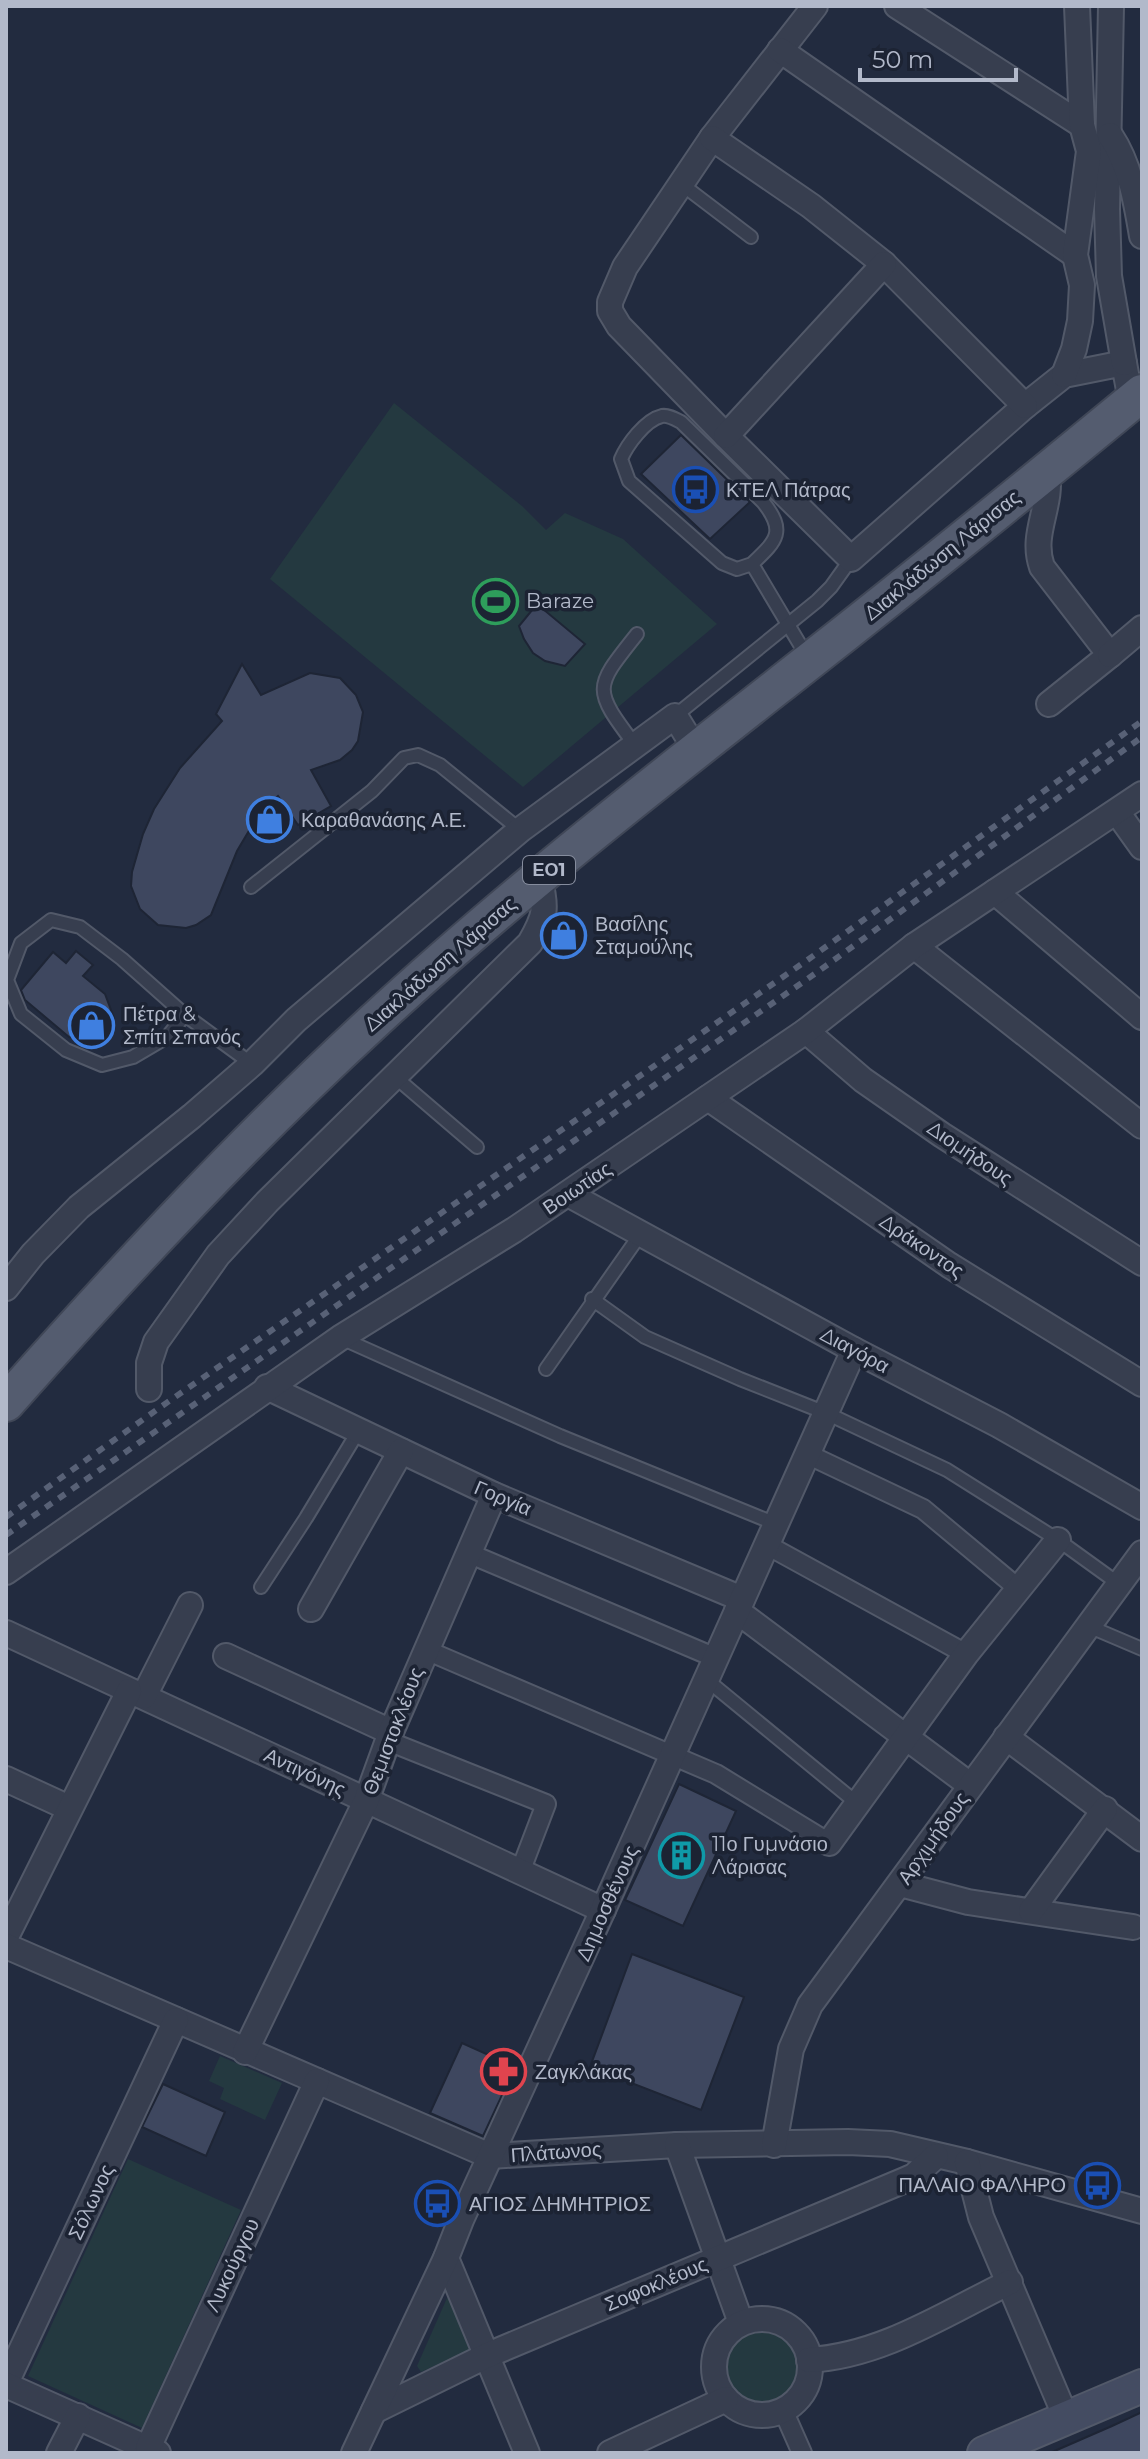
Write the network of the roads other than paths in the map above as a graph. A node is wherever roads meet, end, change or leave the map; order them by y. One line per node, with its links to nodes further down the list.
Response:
1 (815, 6): 5 (street)
2 (897, 6): 6 (street)
3 (1077, 6): 6 (street)
4 (1111, 6): 7 (street)
5 (780, 50): 8 (street); 12 (street)
6 (1082, 125): 12 (street)
7 (1108, 133): 10 (street); 15 (street)
8 (712, 138): 9 (street); 13 (street)
9 (680, 183): 11 (lane); 17 (street)
10 (1142, 236)
11 (751, 237)
12 (1075, 255): 14 (street)
13 (884, 264): 16 (street); 17 (street)
14 (1064, 375): 15 (street); 16 (street)
15 (1133, 386): 18 (main road, Διακλάδωση Λάρισας / ΕΟ1)
16 (1025, 406): 19 (street)
17 (726, 436): 19 (street)
18 (1047, 471): 24 (street); 25 (main road, Διακλάδωση Λάρισας / ΕΟ1)
19 (851, 559): 21 (lane)
20 (752, 564): 20 (lane); 21 (lane)
21 (787, 625): 25 (lane); 27 (lane)
22 (1142, 628): 24 (street)
23 (637, 634): 28 (lane)
24 (1110, 655): 26 (street)
25 (810, 661): 29 (main road, Διακλάδωση Λάρισας / ΕΟ1)
26 (1049, 704)
27 (675, 716): 28 (street); 29 (street)
28 (635, 745): 32 (street)
29 (696, 750): 34 (main road, Διακλάδωση Λάρισας / ΕΟ1)
30 (1142, 794): 31 (street, Βοιωτίας)
31 (1117, 812): 33 (street); 36 (street, Βοιωτίας)
32 (520, 830): 35 (lane); 41 (street)
33 (1142, 847)
34 (539, 877): 42 (street); 57 (main road, Διακλάδωση Λάρισας / ΕΟ1)
35 (251, 887)
36 (995, 892): 37 (street, Βοιωτίας); 39 (street)
37 (914, 946): 40 (street, Βοιωτίας); 44 (street)
38 (185, 1015): 38 (lane); 41 (lane)
39 (1142, 1017)
40 (806, 1031): 43 (street, Βοιωτίας); 48 (street, Διομήδους)
41 (252, 1064): 49 (street)
42 (394, 1076): 45 (lane); 56 (street)
43 (708, 1098): 46 (street, Βοιωτίας); 54 (street, Δράκοντος)
44 (1142, 1126)
45 (477, 1147)
46 (568, 1194): 47 (street, Διαγόρα); 51 (street, Βοιωτίας)
47 (642, 1232): 50 (lane); 52 (street, Διαγόρα)
48 (1142, 1263)
49 (6, 1288)
50 (592, 1299): 53 (lane); 58 (lane)
51 (340, 1338): 55 (street, Βοιωτίας); 64 (lane)
52 (854, 1350): 58 (street, Δημοσθένους); 63 (street, Διαγόρα)
53 (546, 1369)
54 (1142, 1384)
55 (267, 1387): 59 (street, Γοργία); 68 (street, Βοιωτίας)
56 (149, 1389)
57 (6, 1403)
58 (826, 1413): 61 (street, Δημοσθένους); 65 (lane)
59 (359, 1430): 60 (street, Γοργία); 70 (lane)
60 (401, 1451): 62 (street, Γοργία); 74 (street)
61 (807, 1454): 64 (street, Δημοσθένους); 71 (street)
62 (494, 1495): 66 (street, Θεμιστοκλέους); 73 (street, Γοργία)
63 (1142, 1507)
64 (772, 1534): 73 (street, Δημοσθένους); 79 (street)
65 (1058, 1540): 69 (lane); 71 (street)
66 (468, 1553): 78 (street, Θεμιστοκλέους); 81 (street)
67 (1142, 1553): 69 (street, Αρχιμήδους)
68 (6, 1572)
69 (1119, 1584): 75 (street, Αρχιμήδους)
70 (261, 1587)
71 (1019, 1589): 79 (street)
72 (190, 1605): 82 (street)
73 (740, 1605): 81 (street, Δημοσθένους); 85 (street, Γοργία)
74 (311, 1609)
75 (1088, 1626): 77 (lane); 84 (street, Αρχιμήδους)
76 (6, 1633): 82 (street, Αντιγόνης)
77 (1142, 1649)
78 (426, 1650): 83 (street, Θεμιστοκλέους); 86 (street)
79 (966, 1654): 85 (street)
80 (226, 1656): 83 (street)
81 (712, 1669): 86 (street, Δημοσθένους); 90 (lane)
82 (136, 1694): 89 (street, Αντιγόνης); 91 (street)
83 (389, 1737): 89 (street, Θεμιστοκλέους); 95 (street)
84 (1006, 1737): 88 (street, Αρχιμήδους); 92 (street)
85 (907, 1738): 88 (street, Γοργία); 90 (street)
86 (674, 1754): 94 (street); 97 (street, Δημοσθένους)
87 (6, 1779): 91 (street)
88 (970, 1785): 96 (street, Αρχιμήδους)
89 (366, 1801): 95 (street, Αντιγόνης); 103 (street, Θεμιστοκλέους)
90 (858, 1804): 94 (street)
91 (69, 1808): 100 (street)
92 (1105, 1809): 93 (street); 98 (street)
93 (1142, 1839)
94 (829, 1843)
95 (520, 1872): 97 (street, Αντιγόνης)
96 (900, 1884): 98 (street); 106 (street, Αρχιμήδους)
97 (603, 1910): 107 (street, Δημοσθένους)
98 (1031, 1911): 99 (street)
99 (1133, 1927)
100 (6, 1937)
101 (6, 1946): 102 (street, Πλάτωνος)
102 (176, 2020): 103 (street, Πλάτωνος); 117 (street, Σόλωνος)
103 (245, 2052): 104 (street, Πλάτωνος)
104 (317, 2081): 107 (street, Πλάτωνος); 125 (street, Λυκούργου)
105 (677, 2145): 106 (street, Πλάτωνος); 107 (street, Πλάτωνος); 112 (street)
106 (774, 2145): 108 (street, Πλάτωνος)
107 (490, 2156): 111 (street, Δημοσθένους)
108 (936, 2156): 109 (street, Πλάτωνος); 112 (street, Σοφοκλέους)
109 (967, 2162): 110 (street, Πλάτωνος); 113 (street)
110 (1142, 2211)
111 (446, 2258): 115 (street); 121 (street, Δημοσθένους)
112 (717, 2259): 114 (street); 115 (street, Σοφοκλέους)
113 (1010, 2282): 116 (street); 123 (street)
114 (741, 2323): 116 (street); 119 (street)
115 (488, 2355): 121 (street, Σοφοκλέους); 128 (street)
116 (809, 2360): 120 (street)
117 (6, 2384): 122 (street)
118 (1142, 2386): 123 (main road)
119 (726, 2399): 120 (street); 129 (street)
120 (783, 2410): 130 (street)
121 (374, 2411): 127 (street, Δημοσθένους)
122 (78, 2416): 125 (street); 126 (street)
123 (1067, 2420): 124 (main road)
124 (1032, 2445): 131 (main road)
125 (153, 2451)
126 (59, 2453)
127 (354, 2453)
128 (527, 2453)
129 (610, 2453)
130 (802, 2453)
131 (984, 2453)

